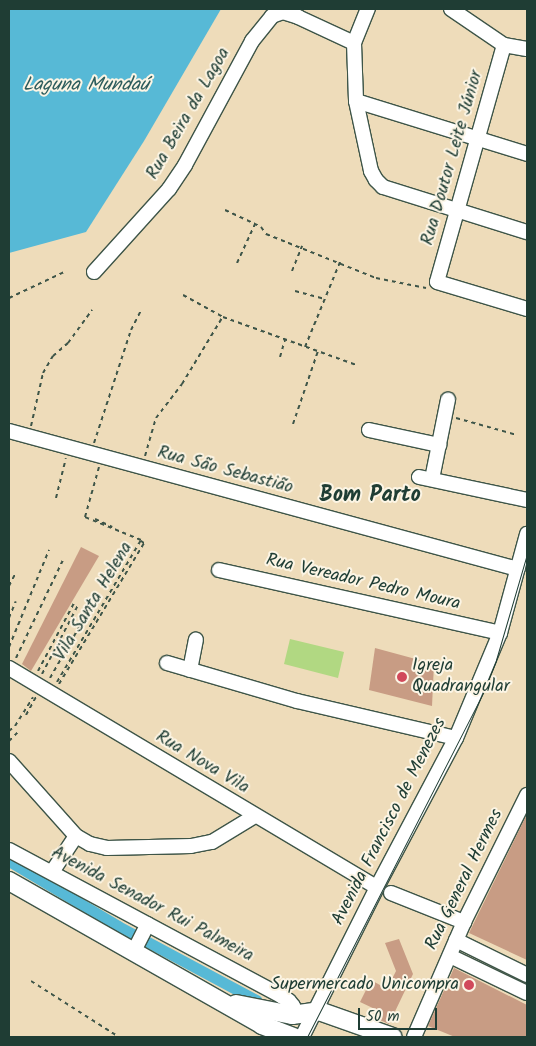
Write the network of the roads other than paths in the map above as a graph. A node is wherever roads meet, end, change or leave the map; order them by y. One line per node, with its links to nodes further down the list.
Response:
1 (316, 9): 4 (street)
2 (368, 9): 5 (street)
3 (451, 9): 6 (street)
4 (311, 22): 5 (street); 13 (street, Rua Beira da Lagoa)
5 (354, 43): 8 (street)
6 (504, 45): 7 (street); 9 (street, Rua Doutor Leite Júnior)
7 (527, 49)
8 (356, 102): 9 (street); 11 (street)
9 (479, 139): 10 (street); 11 (street, Rua Doutor Leite Júnior)
10 (527, 154)
11 (457, 212): 12 (street); 14 (street, Rua Doutor Leite Júnior)
12 (527, 232)
13 (94, 272)
14 (527, 310)
15 (448, 400): 18 (street)
16 (369, 430): 18 (street)
17 (9, 431): 21 (street, Rua São Sebastião)
18 (439, 445): 19 (street)
19 (527, 500)
20 (527, 534): 21 (street, Avenida Francisco de Menezes)
21 (518, 569): 23 (street, Avenida Francisco de Menezes)
22 (219, 570): 23 (street, Rua Vereador Pedro Moura)
23 (500, 633): 28 (street, Avenida Francisco de Menezes)
24 (196, 640): 27 (street)
25 (166, 663): 27 (street)
26 (10, 668): 31 (street, Rua Nova Vila)
27 (190, 670): 28 (street)
28 (456, 738): 36 (street, Avenida Francisco de Menezes)
29 (9, 760): 32 (street)
30 (527, 795): 38 (street, Rua General Hermes)
31 (255, 816): 32 (street); 36 (street, Rua Nova Vila)
32 (76, 836): 34 (street)
33 (9, 850): 34 (street, Avenida Senador Rui Palmeira)
34 (52, 872): 39 (street, Avenida Senador Rui Palmeira)
35 (9, 881): 41 (main road)
36 (377, 887): 46 (street, Avenida Francisco de Menezes)
37 (390, 893): 38 (street)
38 (464, 922): 40 (street, Rua General Hermes)
39 (146, 928): 41 (street); 47 (street, Avenida Senador Rui Palmeira)
40 (456, 940): 42 (street, Rua General Hermes); 43 (street)
41 (136, 948): 45 (main road)
42 (450, 956): 44 (street); 53 (street, Rua General Hermes)
43 (527, 975)
44 (527, 993)
45 (214, 998): 47 (main road); 48 (main road)
46 (316, 1012): 47 (main road); 49 (main road); 51 (street, Avenida Francisco de Menezes)
47 (292, 1015)
48 (266, 1031): 50 (main road)
49 (353, 1031): 52 (main road)
50 (294, 1037)
51 (302, 1037)
52 (393, 1037)
53 (414, 1037)

